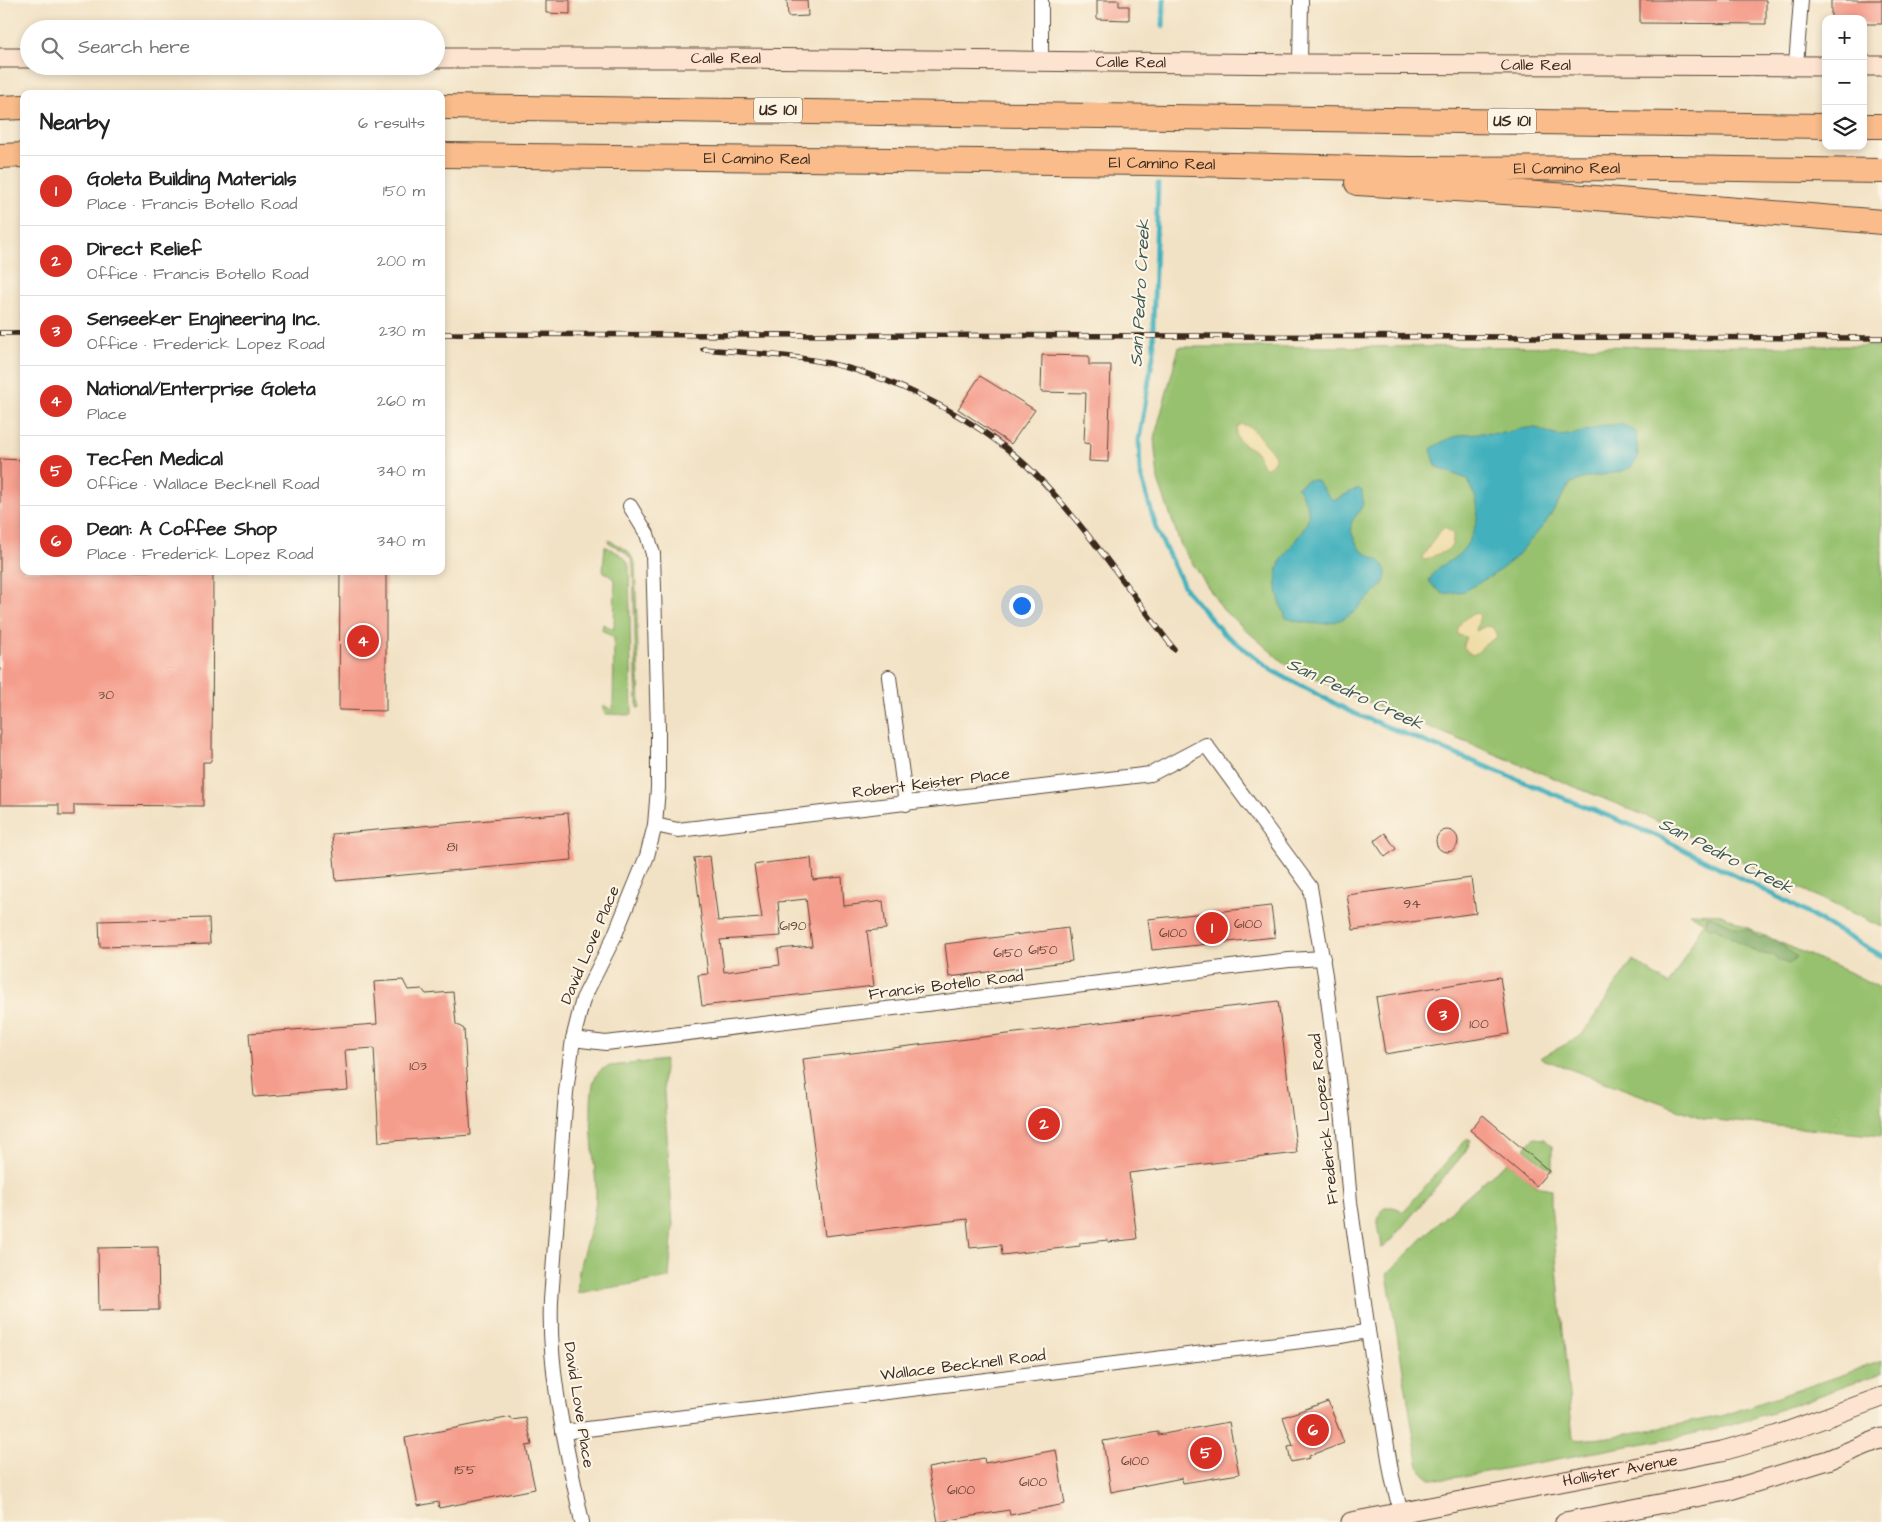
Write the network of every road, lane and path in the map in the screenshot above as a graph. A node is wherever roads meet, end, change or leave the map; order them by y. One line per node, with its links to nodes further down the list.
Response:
1 (1041, 0): 7 (street)
2 (1301, 0): 8 (street)
3 (1800, 0): 9 (street)
4 (0, 58): 5 (main road)
5 (20, 58)
6 (445, 58): 7 (main road, Calle Real)
7 (1041, 60): 8 (main road, Calle Real)
8 (1300, 64): 9 (main road, Calle Real)
9 (1796, 65): 10 (main road, Calle Real)
10 (1822, 66)
11 (1867, 66): 12 (main road)
12 (1882, 66)
13 (445, 107): 16 (highway, US 101)
14 (0, 108): 15 (highway)
15 (20, 108)
16 (1822, 126)
17 (1867, 126): 18 (highway)
18 (1882, 126)
19 (445, 155): 22 (highway, El Camino Real)
20 (0, 156): 21 (highway)
21 (20, 156)
22 (1290, 167): 23 (highway, El Camino Real); 24 (highway)
23 (1882, 171)
24 (1882, 222)
25 (630, 506): 29 (street, David Love Place)
26 (889, 677): 28 (street)
27 (1206, 745): 28 (street, Robert Keister Place); 30 (street, Frederick Lopez Road)
28 (906, 804): 29 (street, Robert Keister Place)
29 (655, 825): 31 (street, David Love Place)
30 (1323, 958): 31 (street, Francis Botello Road); 32 (street, Frederick Lopez Road)
31 (573, 1040): 34 (street, David Love Place)
32 (1368, 1331): 34 (street, Wallace Becknell Road); 36 (street, Frederick Lopez Road)
33 (1882, 1397): 36 (main road, Hollister Avenue)
34 (563, 1432): 37 (street, David Love Place)
35 (1882, 1438): 39 (main road)
36 (1402, 1518): 38 (main road, Hollister Avenue)
37 (582, 1522)
38 (1351, 1522)
39 (1565, 1522)

